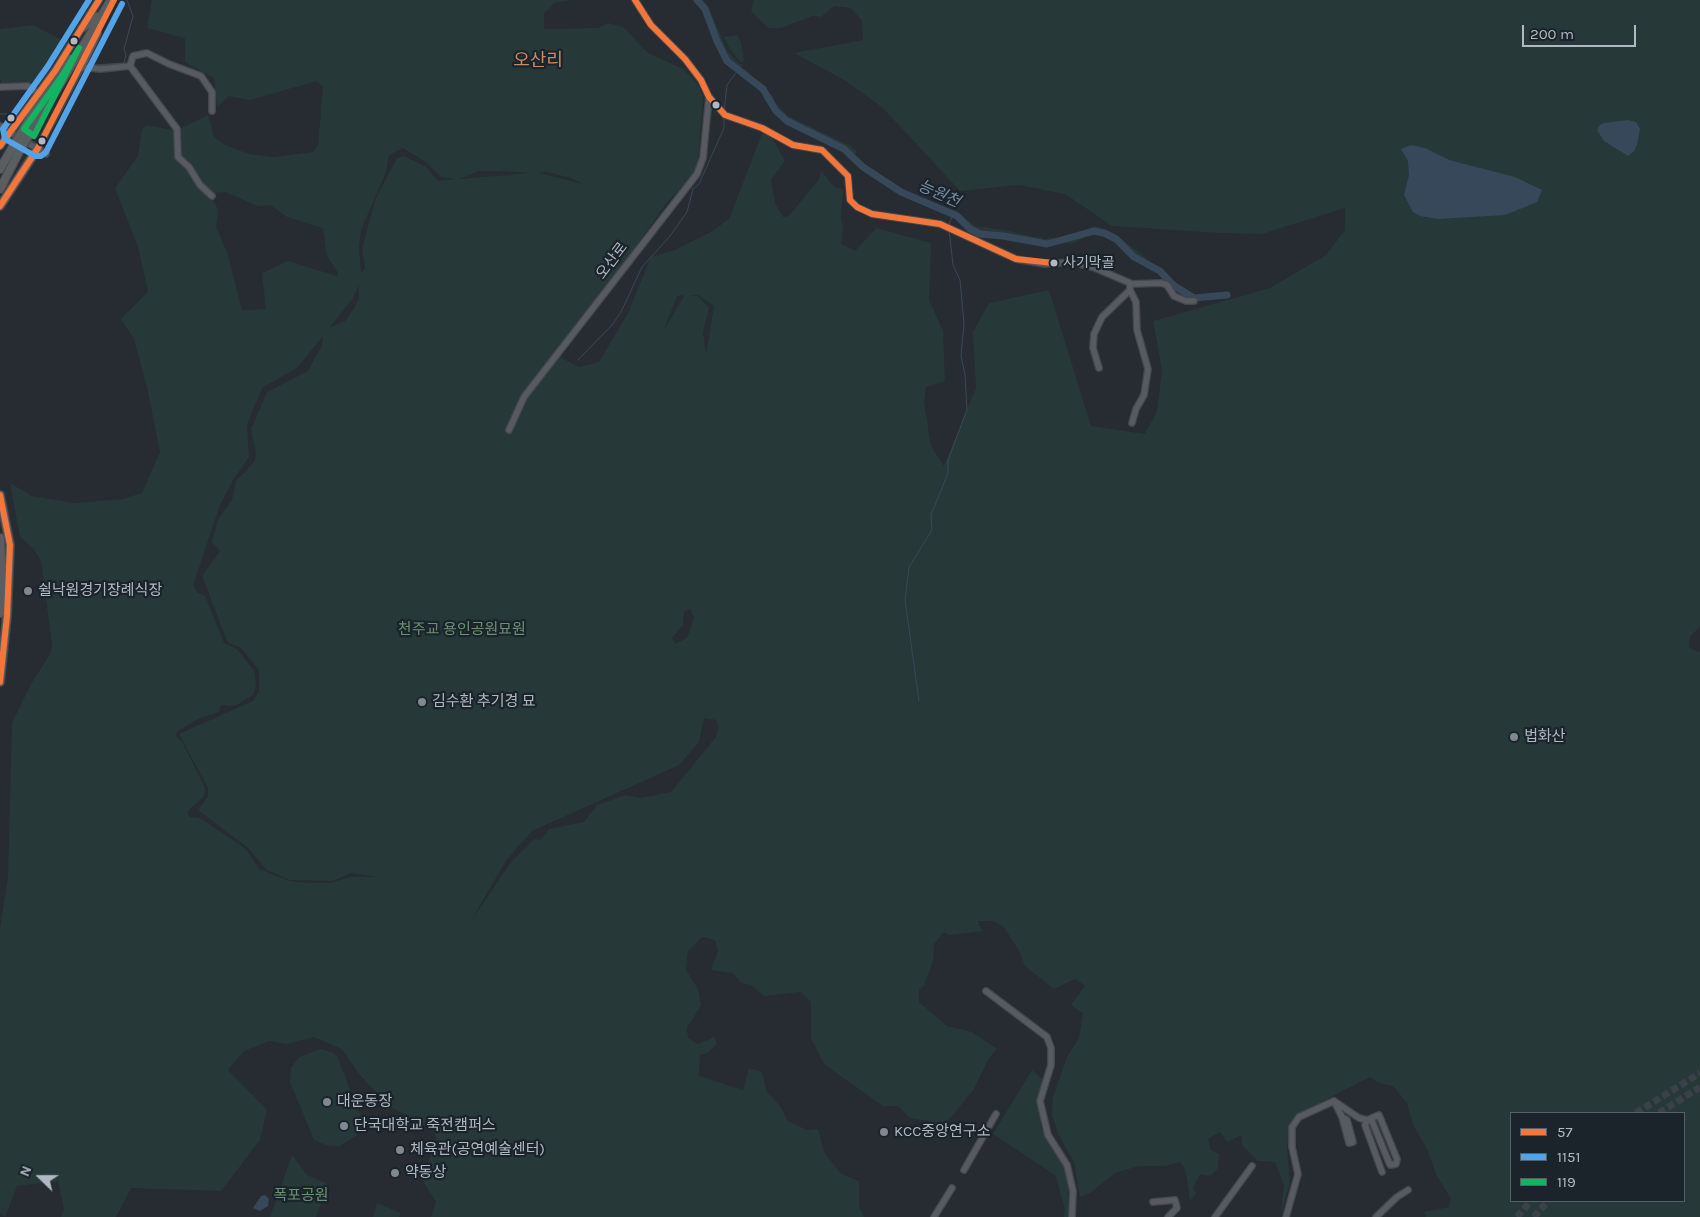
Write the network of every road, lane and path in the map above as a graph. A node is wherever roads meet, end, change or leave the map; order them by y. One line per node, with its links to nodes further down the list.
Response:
1 (97, 0): 5 (main road)
2 (107, 0): 5 (highway)
3 (113, 0): 10 (highway); 17 (highway)
4 (635, 0): 13 (street)
5 (94, 12): 6 (highway); 8 (highway)
6 (82, 28): 7 (main road)
7 (68, 50): 8 (highway); 12 (main road)
8 (68, 64): 17 (highway)
9 (130, 66): 10 (street); 14 (street); 24 (street)
10 (81, 67): 20 (street)
11 (0, 87): 12 (street)
12 (37, 93): 16 (main road)
13 (709, 97): 26 (street); 30 (street, 오산로)
14 (212, 111)
15 (0, 126): 16 (street)
16 (10, 132): 18 (main road); 20 (street)
17 (26, 133): 19 (highway, bridge)
18 (0, 146)
19 (18, 146): 22 (highway); 23 (highway)
20 (38, 148): 21 (street); 25 (highway)
21 (46, 154)
22 (0, 169)
23 (0, 190)
24 (212, 196)
25 (0, 206)
26 (1131, 287): 27 (street); 28 (street); 29 (street)
27 (1194, 301)
28 (1098, 368)
29 (1132, 423)
30 (508, 430)
31 (0, 495): 34 (highway)
32 (0, 538): 33 (highway)
33 (0, 613)
34 (0, 682)
35 (986, 992): 47 (street)
36 (1334, 1101): 38 (street); 39 (street); 50 (street)
37 (996, 1114): 41 (street)
38 (1342, 1117)
39 (1367, 1120): 39 (street); 42 (street)
40 (1252, 1166): 49 (street)
41 (964, 1170)
42 (1382, 1172)
43 (952, 1188): 46 (street)
44 (1408, 1190): 51 (street)
45 (1153, 1202): 48 (street)
46 (934, 1217)
47 (1072, 1217)
48 (1168, 1217)
49 (1215, 1217)
50 (1286, 1217)
51 (1376, 1217)

